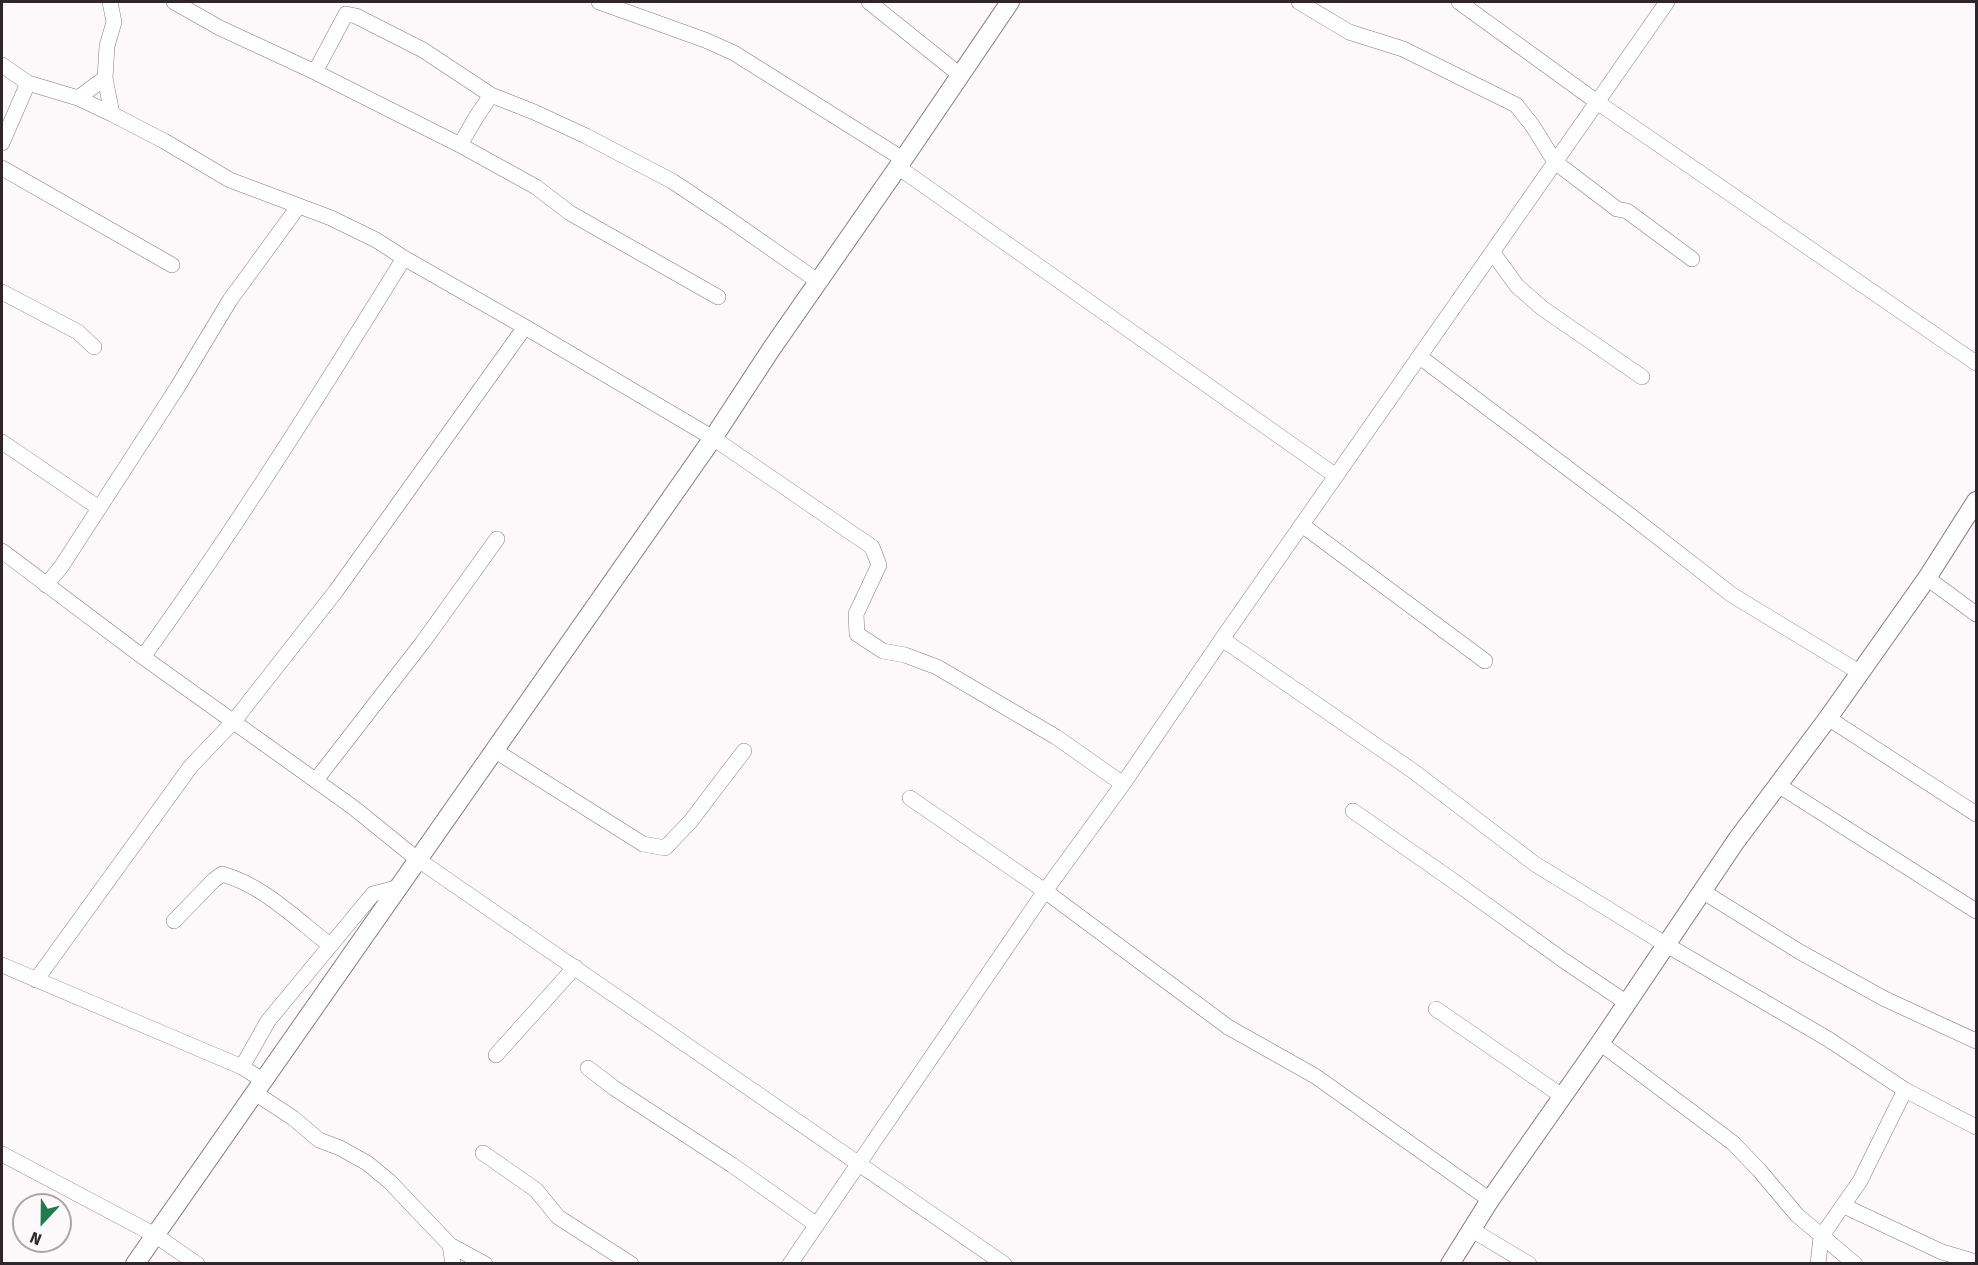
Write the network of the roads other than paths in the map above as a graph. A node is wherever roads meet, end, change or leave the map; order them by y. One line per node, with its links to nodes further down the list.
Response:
1 (110, 2): 14 (street)
2 (174, 2): 12 (street)
3 (598, 2): 10 (street)
4 (638, 2): 10 (street)
5 (869, 2): 13 (street)
6 (1010, 2): 13 (street)
7 (1299, 2): 22 (street)
8 (1459, 2): 18 (street)
9 (1667, 2): 18 (street)
10 (646, 19): 23 (street)
11 (2, 65): 15 (street)
12 (315, 72): 16 (street); 21 (street)
13 (960, 75): 23 (street)
14 (105, 78): 17 (street); 19 (street)
15 (28, 83): 17 (street); 20 (street)
16 (491, 95): 21 (street); 30 (street)
17 (78, 98): 19 (street)
18 (1597, 102): 22 (street); 36 (street)
19 (112, 114): 25 (street)
20 (2, 143)
21 (460, 145): 32 (street)
22 (1555, 162): 26 (street); 28 (street)
23 (901, 163): 30 (street); 40 (street)
24 (2, 168): 29 (street)
25 (298, 207): 27 (street); 42 (street)
26 (1493, 253): 35 (street); 37 (street)
27 (404, 258): 33 (street); 50 (street)
28 (1692, 259)
29 (172, 265)
30 (819, 282): 38 (street)
31 (2, 292): 34 (street)
32 (718, 297)
33 (525, 327): 38 (street); 54 (street)
34 (94, 347)
35 (1420, 357): 40 (street); 52 (street)
36 (1977, 363)
37 (1642, 378)
38 (713, 438): 55 (street); 58 (street)
39 (2, 442): 42 (street)
40 (1336, 476): 43 (street)
41 (1976, 504): 46 (street)
42 (99, 508): 47 (street)
43 (1302, 525): 49 (street); 51 (street)
44 (497, 539): 57 (street)
45 (2, 551): 47 (street)
46 (1927, 578): 48 (street); 52 (street)
47 (46, 585): 50 (street)
48 (1977, 614)
49 (1222, 639): 58 (street); 69 (street)
50 (143, 657): 54 (street)
51 (1485, 661)
52 (1859, 672): 53 (street)
53 (1828, 718): 59 (street); 62 (street)
54 (234, 721): 57 (street); 73 (street)
55 (494, 750): 56 (street); 63 (street)
56 (744, 752)
57 (316, 780): 63 (street)
58 (1123, 784): 65 (street)
59 (1778, 785): 66 (street); 67 (street)
60 (910, 798): 65 (street)
61 (1353, 811): 74 (street)
62 (1977, 814)
63 (417, 859): 64 (street); 72 (street)
64 (396, 888): 70 (street); 81 (street)
65 (1045, 891): 87 (street); 88 (street)
66 (1702, 891): 69 (street); 76 (street)
67 (1977, 911)
68 (174, 921): 70 (street)
69 (1665, 944): 74 (street); 82 (street)
70 (330, 945): 79 (street)
71 (2, 965): 73 (street)
72 (575, 968): 78 (street); 87 (street)
73 (36, 980): 79 (street)
74 (1627, 1003): 77 (street)
75 (1436, 1009): 83 (street)
76 (1977, 1041)
77 (1600, 1043): 83 (street); 93 (street)
78 (496, 1055)
79 (242, 1067): 81 (street)
80 (588, 1068): 90 (street)
81 (260, 1087): 92 (street); 94 (street)
82 (1905, 1090): 84 (street); 89 (street)
83 (1562, 1096): 88 (street)
84 (1977, 1127)
85 (483, 1153): 100 (street)
86 (2, 1154): 92 (street)
87 (860, 1163): 90 (street); 102 (street)
88 (1490, 1200): 91 (street)
89 (1844, 1206): 93 (street); 95 (street)
90 (817, 1225): 101 (street)
91 (1472, 1230): 103 (street); 104 (street)
92 (155, 1235): 96 (street); 97 (street)
93 (1821, 1237): 105 (street); 106 (street)
94 (450, 1245): 98 (street); 99 (street)
95 (1977, 1262)
96 (135, 1263)
97 (197, 1263)
98 (453, 1263)
99 (484, 1263)
100 (630, 1263)
101 (790, 1263)
102 (1005, 1263)
103 (1450, 1263)
104 (1529, 1263)
105 (1818, 1263)
106 (1855, 1263)

